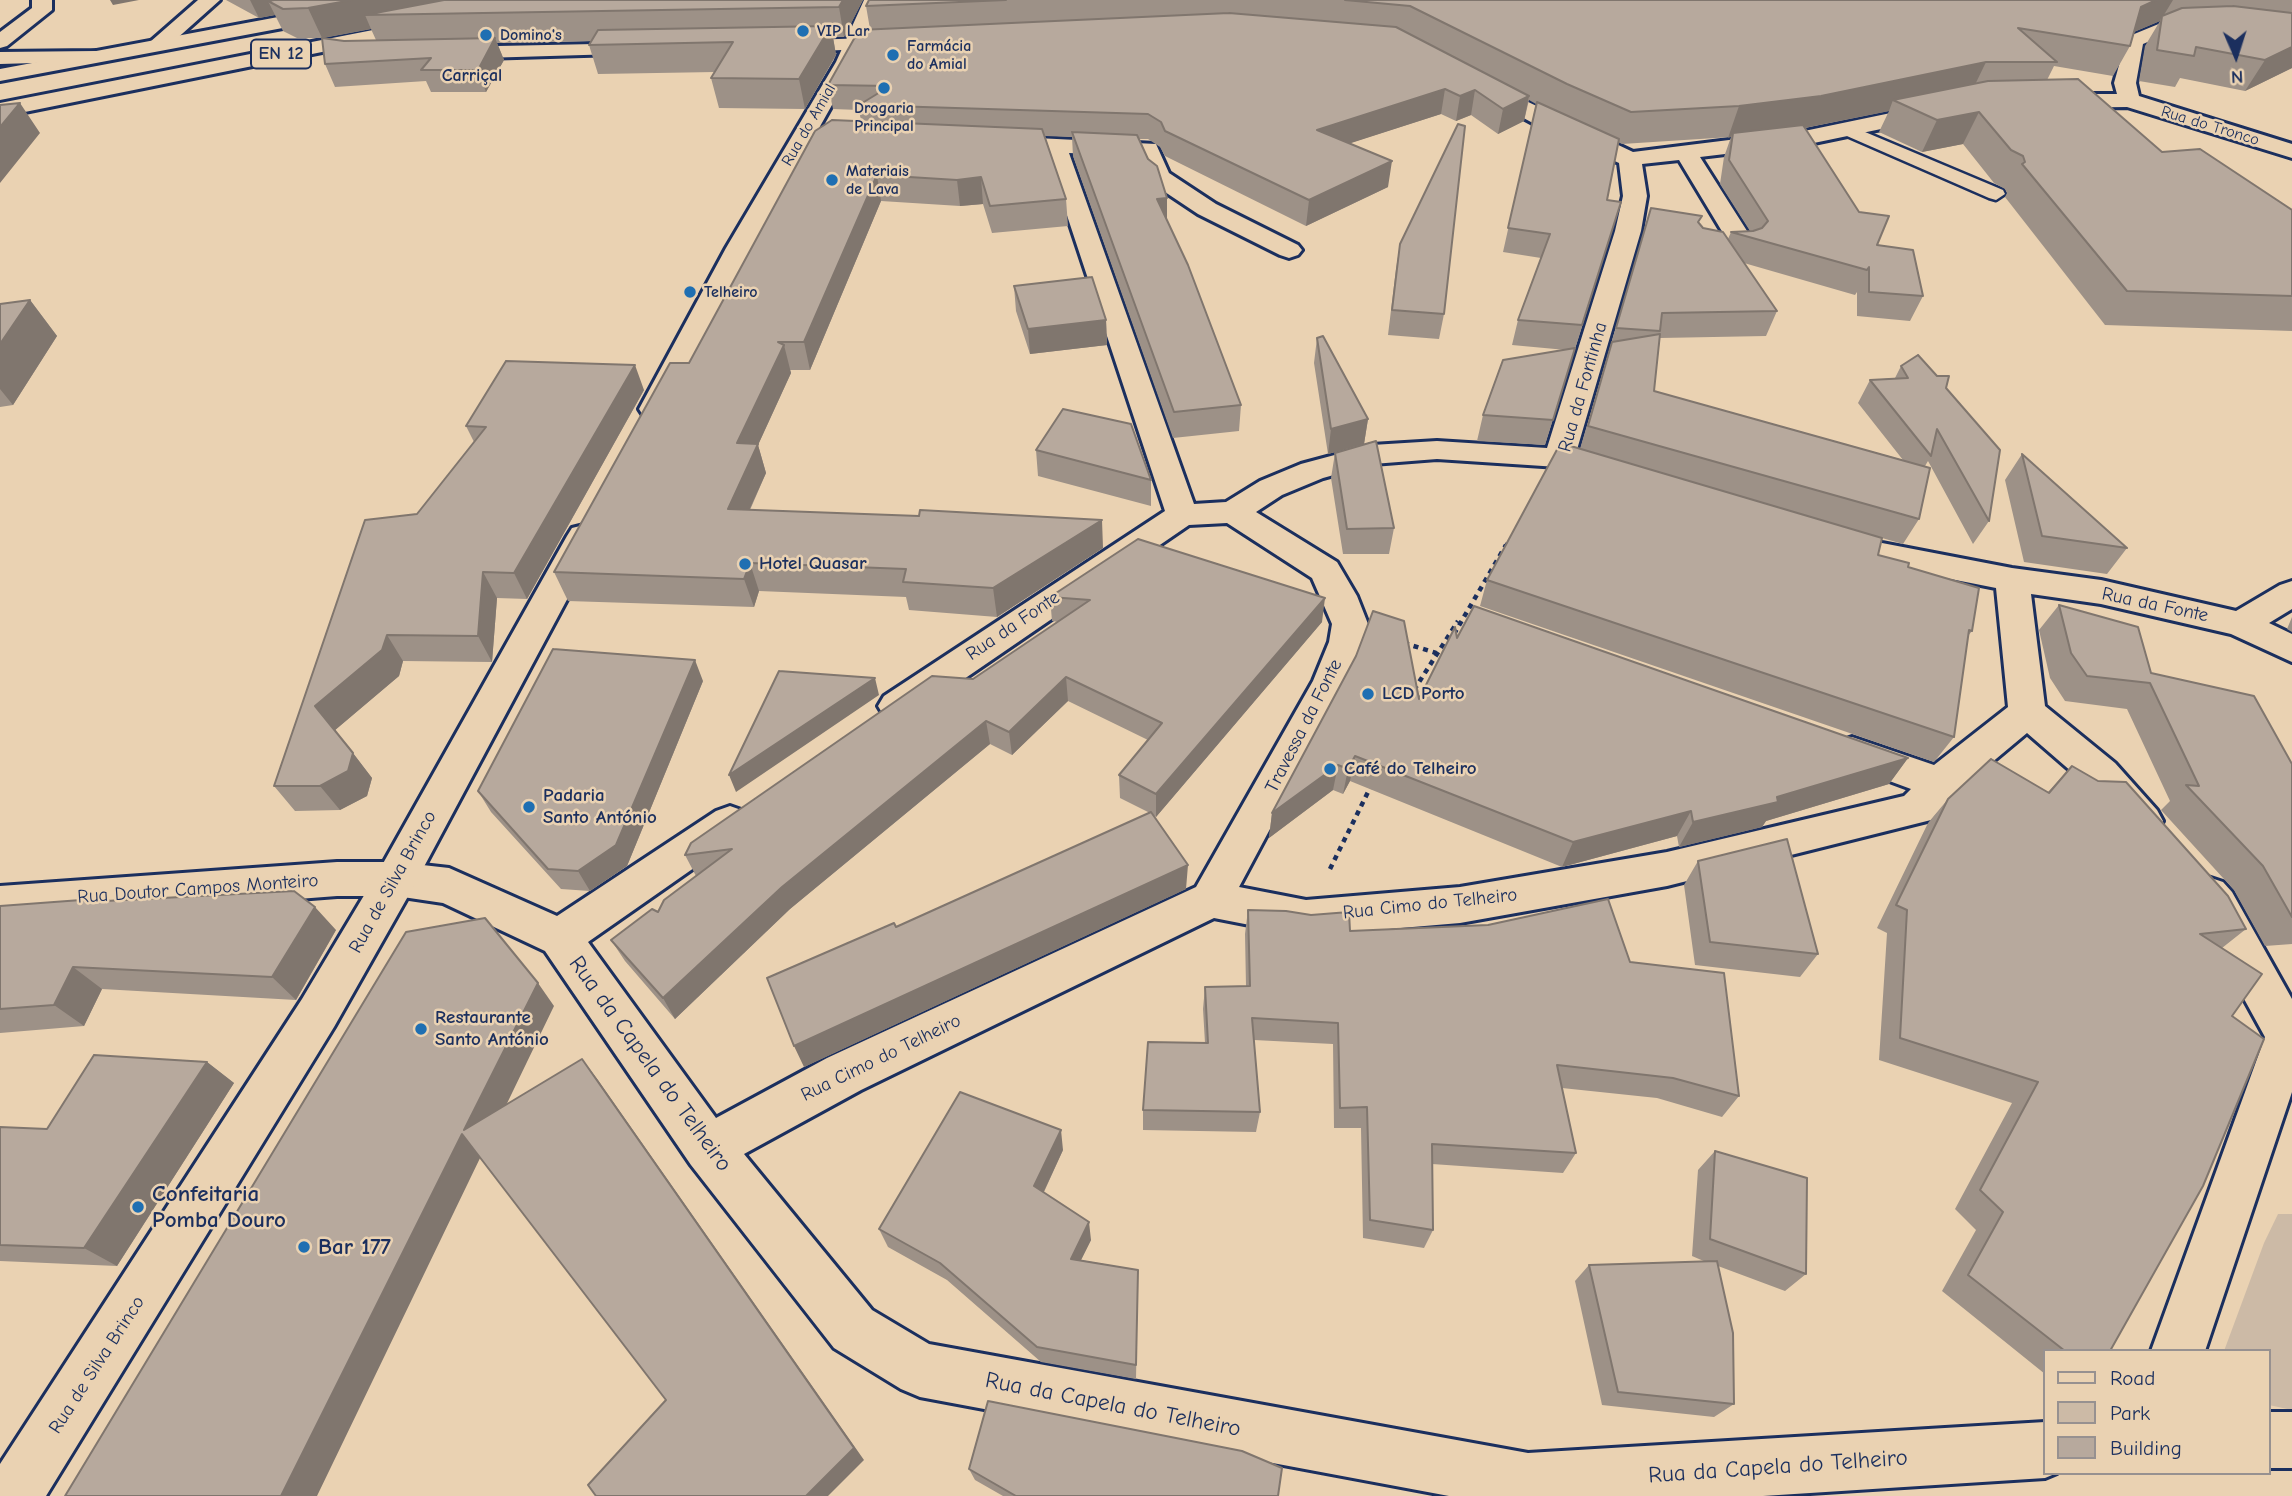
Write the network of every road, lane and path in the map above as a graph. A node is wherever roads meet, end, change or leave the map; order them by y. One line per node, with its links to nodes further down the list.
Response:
1 (41, 0): 7 (street)
2 (210, 0): 10 (street)
3 (400, 0): 10 (street, EN 12)
4 (874, 0): 9 (street, Rua do Amial)
5 (447, 22): 12 (street, EN 12)
6 (2292, 37): 20 (street)
7 (0, 42)
8 (922, 42): 9 (street)
9 (854, 45): 11 (street); 25 (street, Rua do Amial)
10 (156, 46): 16 (street, EN 12)
11 (765, 47)
12 (307, 49): 15 (street); 23 (street, EN 12)
13 (669, 49): 14 (street)
14 (422, 53)
15 (395, 54)
16 (96, 57): 17 (street); 18 (street, EN 12)
17 (0, 58)
18 (0, 75)
19 (1467, 78): 31 (street)
20 (2129, 100): 21 (street, Rua do Tronco); 30 (street, Rua do Tronco)
21 (2023, 101)
22 (1960, 106): 24 (street)
23 (0, 110)
24 (1846, 129): 29 (street); 32 (lane)
25 (804, 135): 26 (street); 35 (street, Rua do Amial)
26 (829, 135)
27 (975, 142): 28 (street)
28 (1055, 145): 34 (street); 40 (street)
29 (1685, 151): 31 (street); 33 (street)
30 (2292, 151)
31 (1630, 159): 36 (street, Rua da Fontinha)
32 (1996, 194)
33 (1705, 246)
34 (1289, 250)
35 (633, 448)
36 (1559, 458): 37 (street, Rua da Fontinha); 39 (street, Rua da Fonte)
37 (1613, 474)
38 (600, 508): 58 (street, Rua de Silva Brinco)
39 (1233, 512): 40 (street, Rua da Fonte); 59 (street, Travessa da Fonte)
40 (1182, 515): 51 (street, Rua da Fonte)
41 (1800, 530): 43 (street)
42 (1511, 536): 45 (path)
43 (2011, 580): 46 (street, Rua da Fonte); 50 (street)
44 (2292, 593): 46 (street)
45 (1464, 615): 48 (path); 49 (path)
46 (2241, 624): 47 (street, Rua da Fonte)
47 (2292, 649)
48 (1409, 698)
49 (1415, 705)
50 (2027, 712): 54 (street, Rua Cimo do Telheiro); 63 (street)
51 (870, 724)
52 (1824, 742): 54 (street)
53 (1375, 778): 56 (path)
54 (1940, 783): 61 (street, Rua Cimo do Telheiro)
55 (1362, 790): 56 (path)
56 (1362, 802): 61 (path)
57 (757, 803): 62 (street)
58 (396, 879): 60 (street, Rua Doutor Campos Monteiro); 62 (street, Rua da Capela do Telheiro); 70 (street, Rua de Silva Brinco)
59 (1211, 900): 61 (street, Rua Cimo do Telheiro); 64 (street, Rua Cimo do Telheiro)
60 (0, 904)
61 (1306, 918)
62 (561, 938): 64 (street, Rua da Capela do Telheiro)
63 (2290, 1041): 65 (street)
64 (708, 1148): 69 (street, Rua da Capela do Telheiro)
65 (2179, 1349)
66 (2271, 1440): 67 (street)
67 (2292, 1440)
68 (2044, 1450): 69 (street, Rua da Capela do Telheiro)
69 (1525, 1489)
70 (13, 1496)

